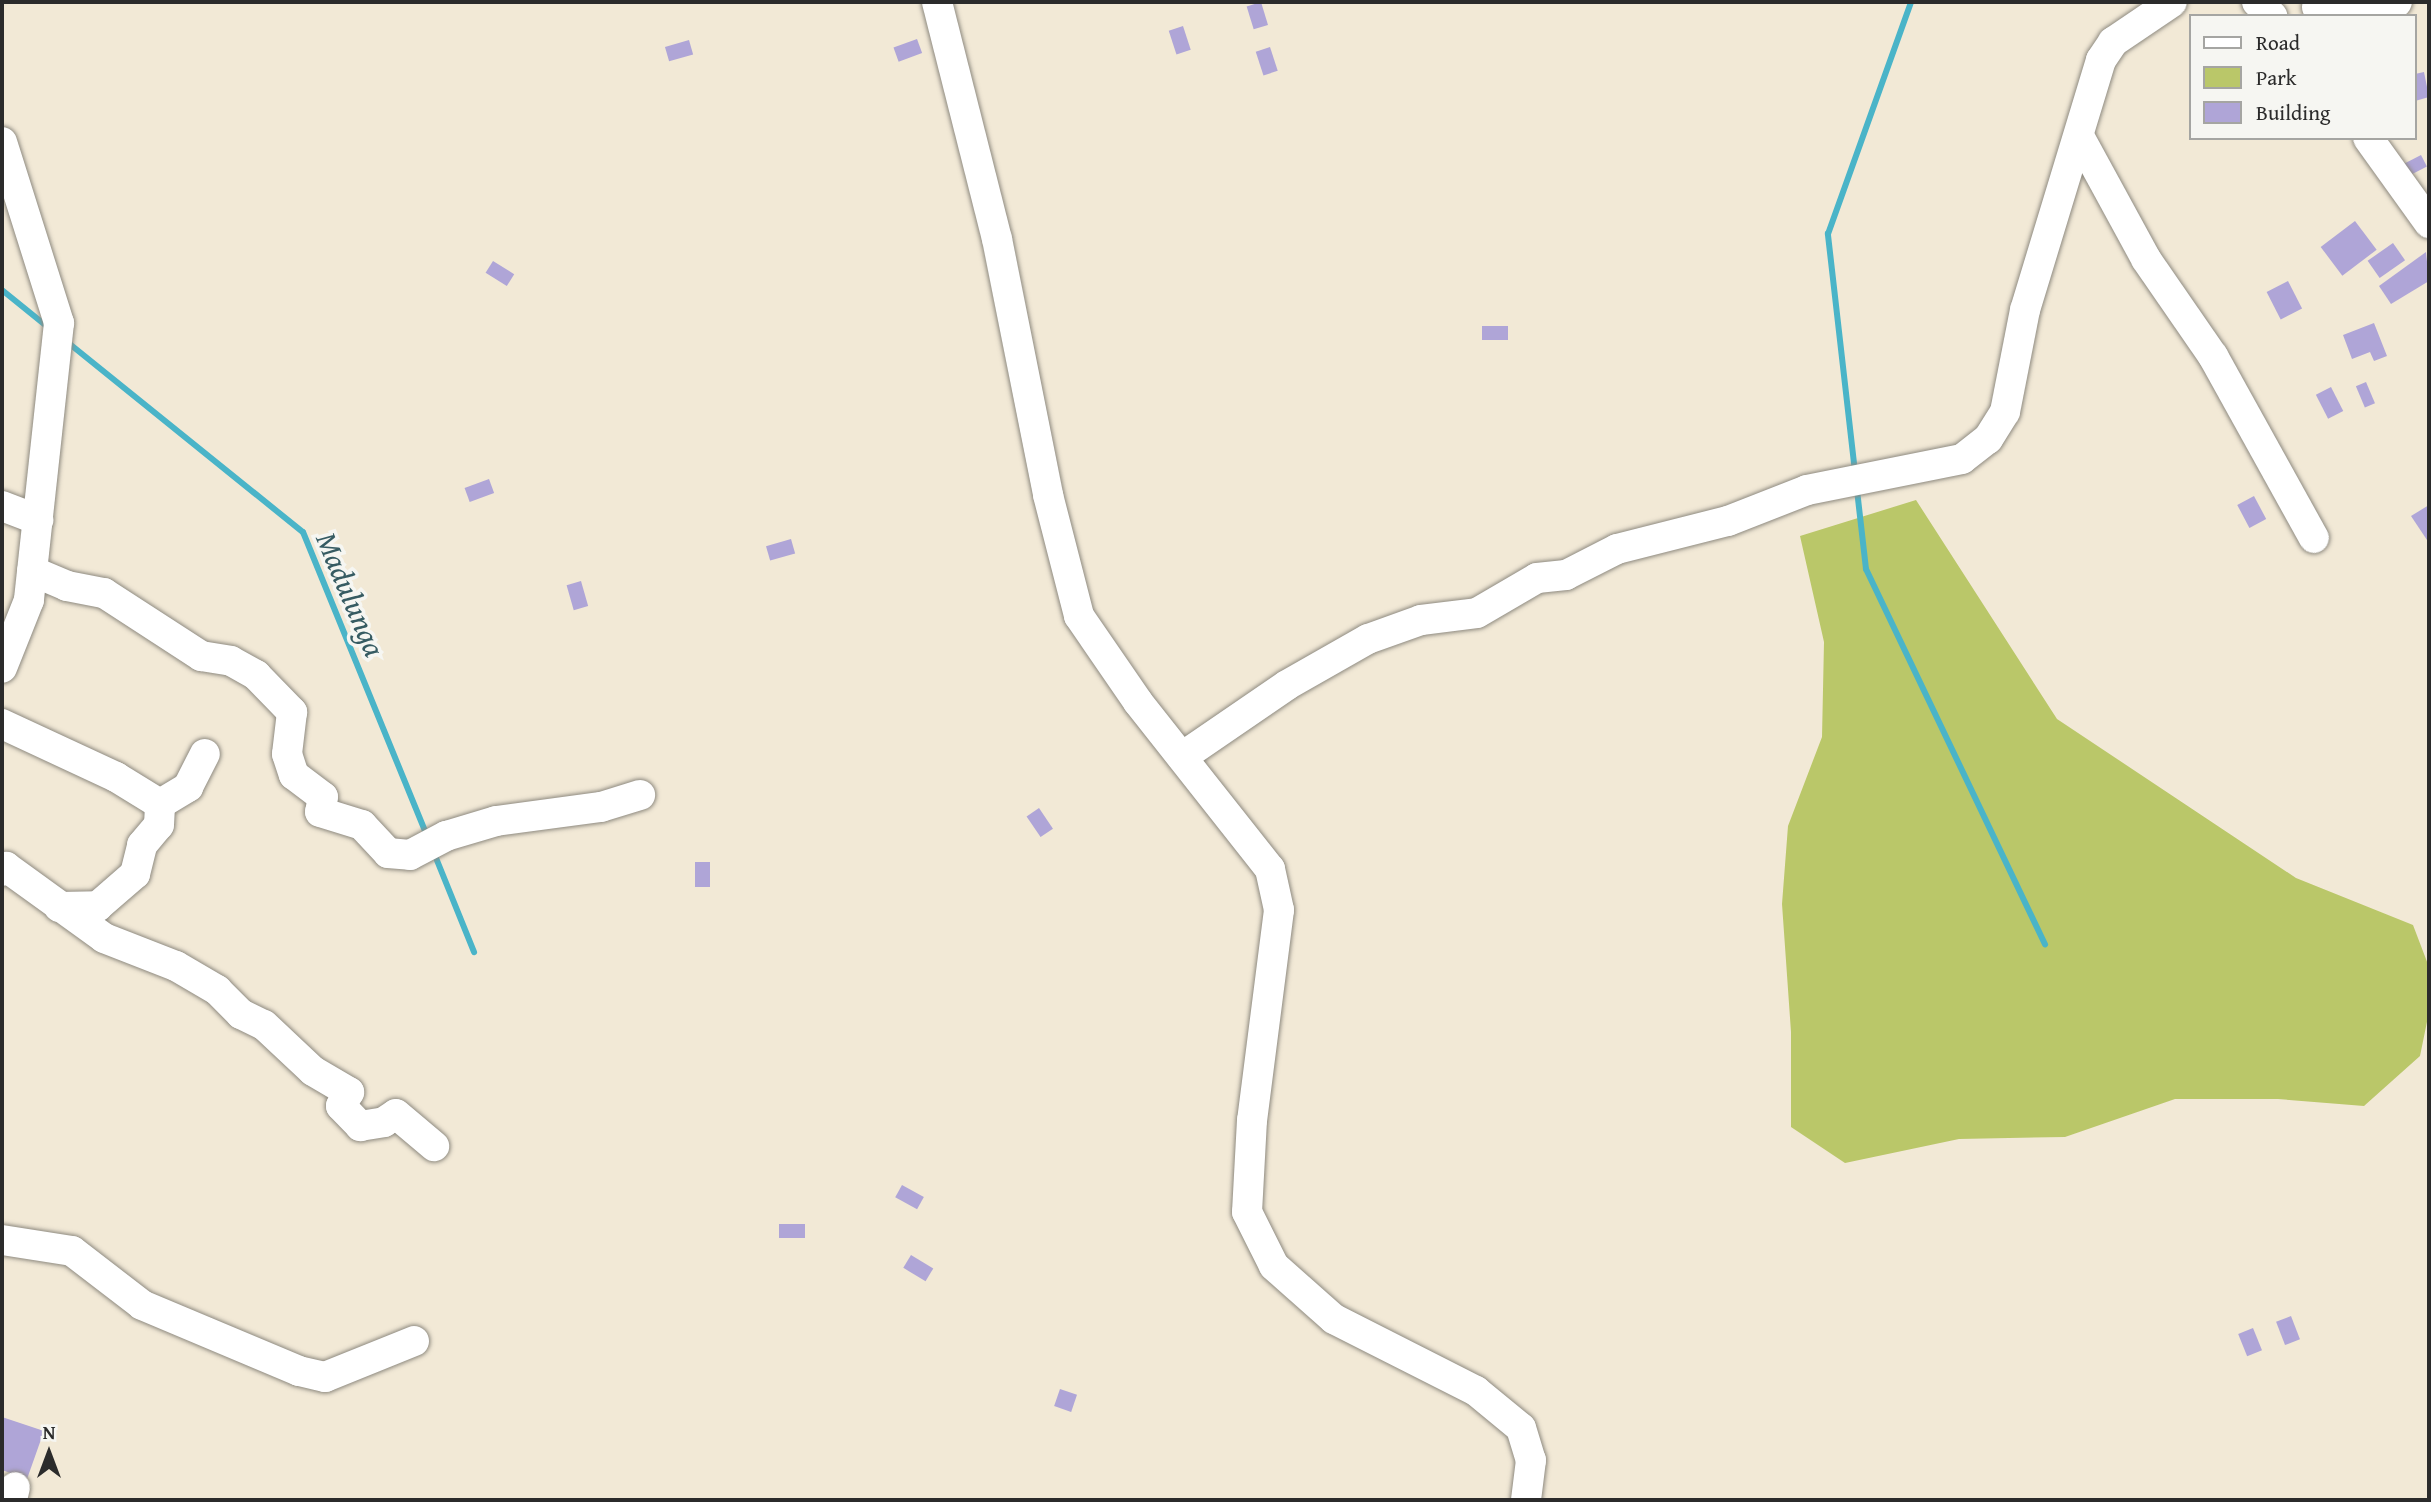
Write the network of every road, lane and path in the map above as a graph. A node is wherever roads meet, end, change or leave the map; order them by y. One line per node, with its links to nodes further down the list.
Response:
1 (937, 2): 18 (street)
2 (2172, 2): 7 (street)
3 (2257, 2): 6 (street)
4 (2397, 2): 5 (street)
5 (2317, 7)
6 (2270, 14)
7 (2079, 136): 13 (street); 18 (street)
8 (2369, 140): 10 (street)
9 (2, 142): 12 (street)
10 (2429, 223)
11 (2, 506): 12 (street)
12 (38, 520): 14 (street)
13 (2315, 538)
14 (32, 571): 15 (street); 19 (street)
15 (2, 668)
16 (2, 724): 20 (street)
17 (205, 754): 20 (street)
18 (1181, 757): 26 (street)
19 (640, 795)
20 (160, 804): 22 (street)
21 (2, 871): 22 (street)
22 (59, 908): 23 (street)
23 (434, 1146)
24 (2, 1240): 25 (street)
25 (414, 1341)
26 (1526, 1500)

